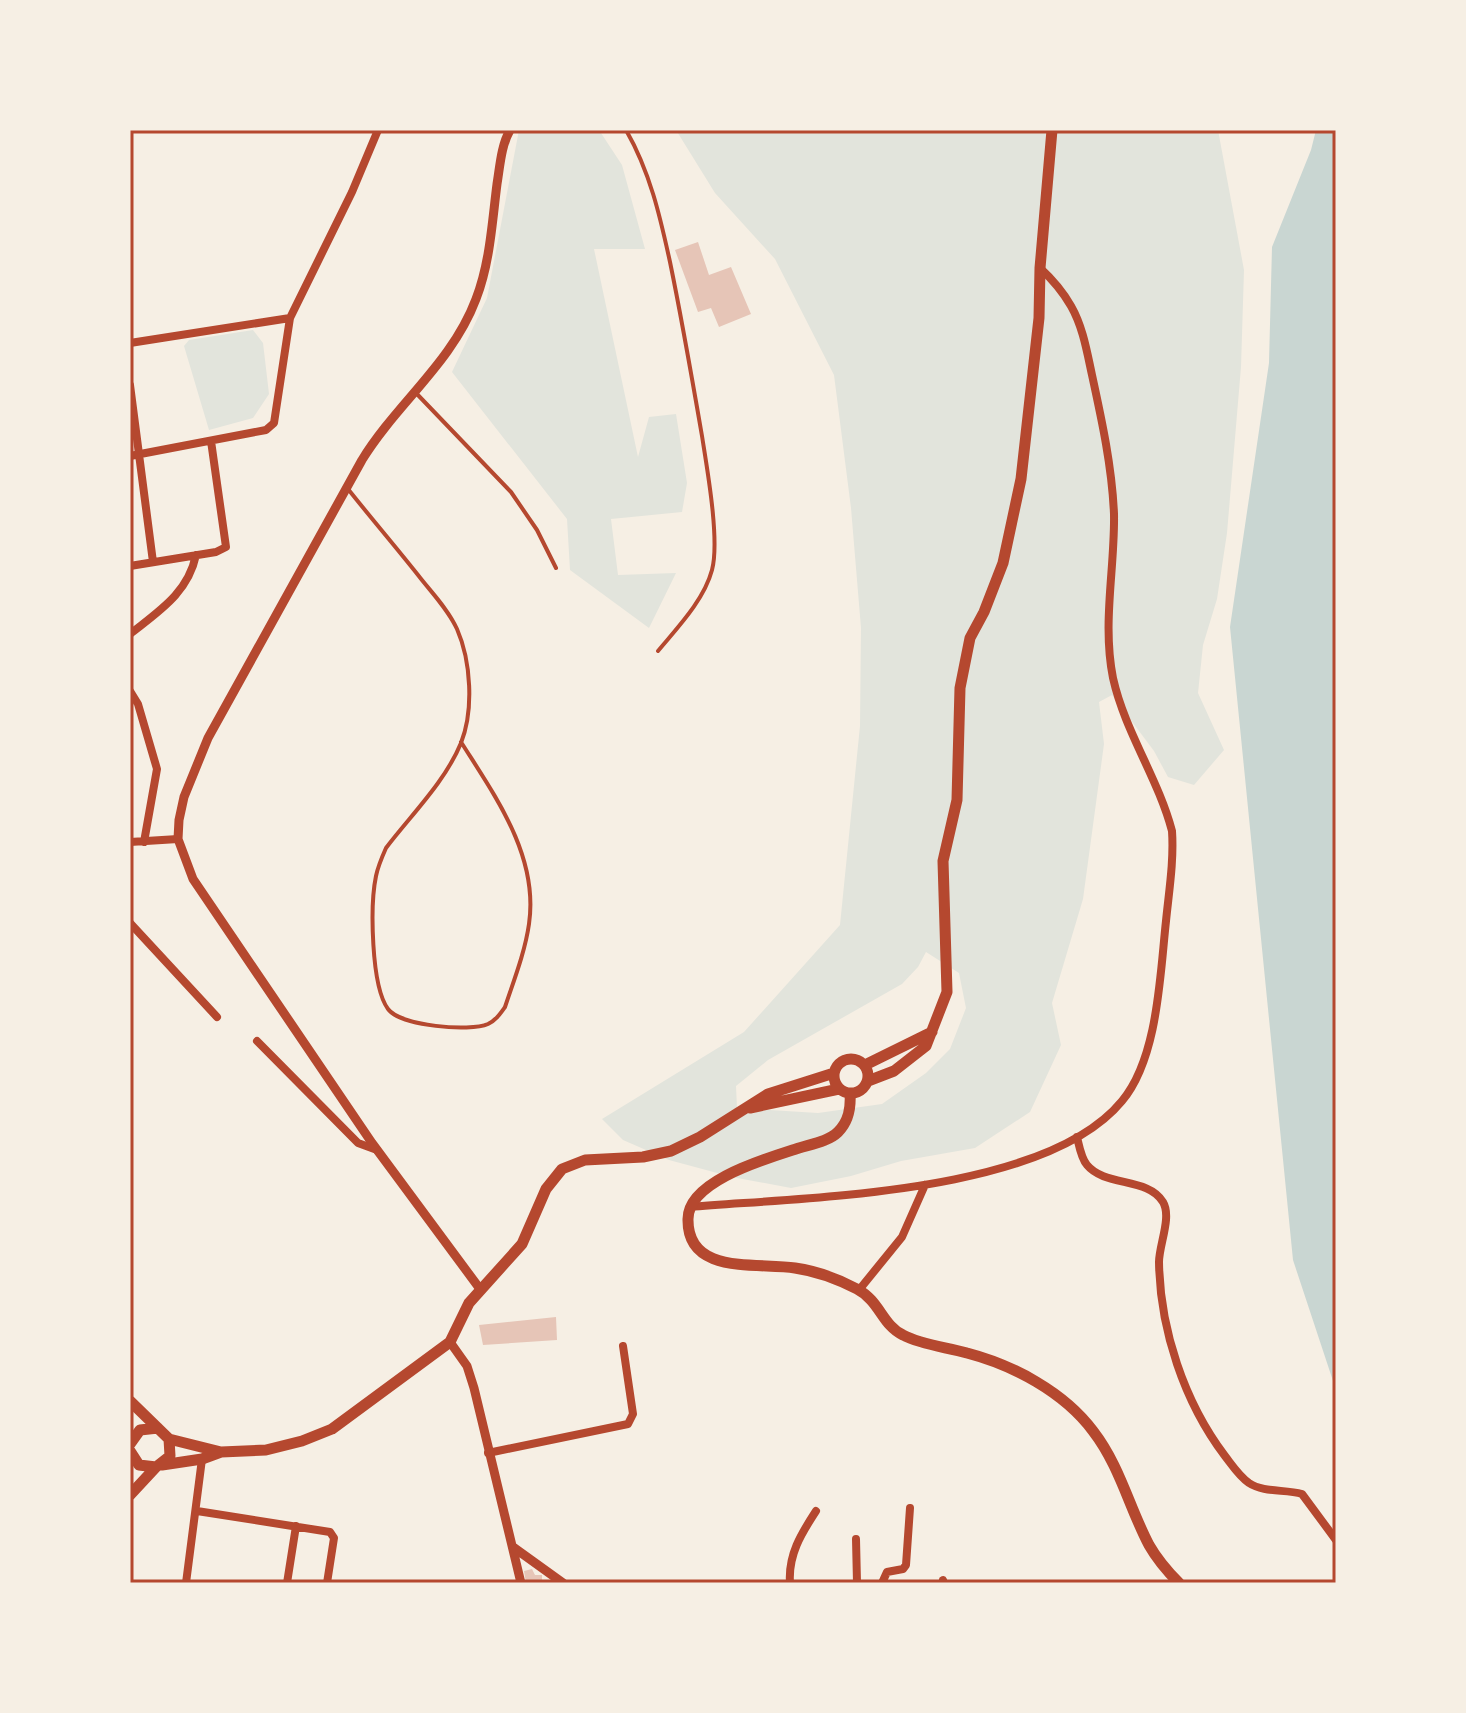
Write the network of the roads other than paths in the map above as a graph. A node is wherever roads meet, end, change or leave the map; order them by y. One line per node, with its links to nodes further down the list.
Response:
1 (378, 130): 6 (street)
2 (510, 130): 9 (street)
3 (626, 130): 18 (lane)
4 (1052, 130): 5 (main road)
5 (1040, 268): 26 (main road); 33 (street)
6 (290, 318): 7 (street); 10 (street)
7 (130, 343)
8 (130, 385): 11 (street)
9 (415, 391): 12 (street); 16 (lane)
10 (211, 441): 11 (street); 13 (street)
11 (134, 455): 14 (street)
12 (347, 487): 20 (lane); 21 (street)
13 (196, 555): 14 (street); 17 (street)
14 (153, 562): 15 (street)
15 (130, 566)
16 (556, 568)
17 (130, 634)
18 (658, 651)
19 (130, 691): 23 (street)
20 (461, 742): 20 (lane)
21 (178, 839): 23 (street); 34 (street)
22 (130, 842): 23 (street)
23 (144, 842)
24 (130, 923): 25 (street)
25 (217, 1017)
26 (932, 1032): 28 (main road); 30 (main road)
27 (257, 1041): 34 (street)
28 (865, 1065): 29 (main road); 30 (main road)
29 (834, 1073): 31 (main road); 32 (main road)
30 (868, 1081): 31 (main road)
31 (844, 1091): 32 (main road); 36 (main road)
32 (741, 1110): 37 (main road)
33 (1077, 1137): 35 (street); 55 (street)
34 (377, 1150): 37 (street)
35 (925, 1185): 36 (street); 38 (street)
36 (690, 1207): 38 (main road)
37 (480, 1289): 39 (main road)
38 (859, 1290): 65 (main road)
39 (450, 1342): 45 (main road); 46 (street)
40 (623, 1346): 46 (street)
41 (130, 1401): 42 (main road)
42 (158, 1428): 43 (main road); 44 (main road)
43 (169, 1439): 45 (main road); 48 (main road)
44 (130, 1448): 48 (main road)
45 (221, 1452): 47 (main road)
46 (488, 1453): 56 (street)
47 (202, 1459): 48 (main road); 51 (street)
48 (159, 1466): 49 (main road)
49 (130, 1495)
50 (910, 1508): 64 (street)
51 (197, 1511): 53 (street); 57 (street)
52 (816, 1511): 62 (street)
53 (296, 1526): 58 (street); 59 (street)
54 (856, 1539): 63 (street)
55 (1336, 1540)
56 (513, 1547): 60 (street); 61 (street)
57 (186, 1583)
58 (287, 1583)
59 (327, 1583)
60 (521, 1583)
61 (563, 1583)
62 (790, 1583)
63 (857, 1583)
64 (882, 1583)
65 (1179, 1583)

